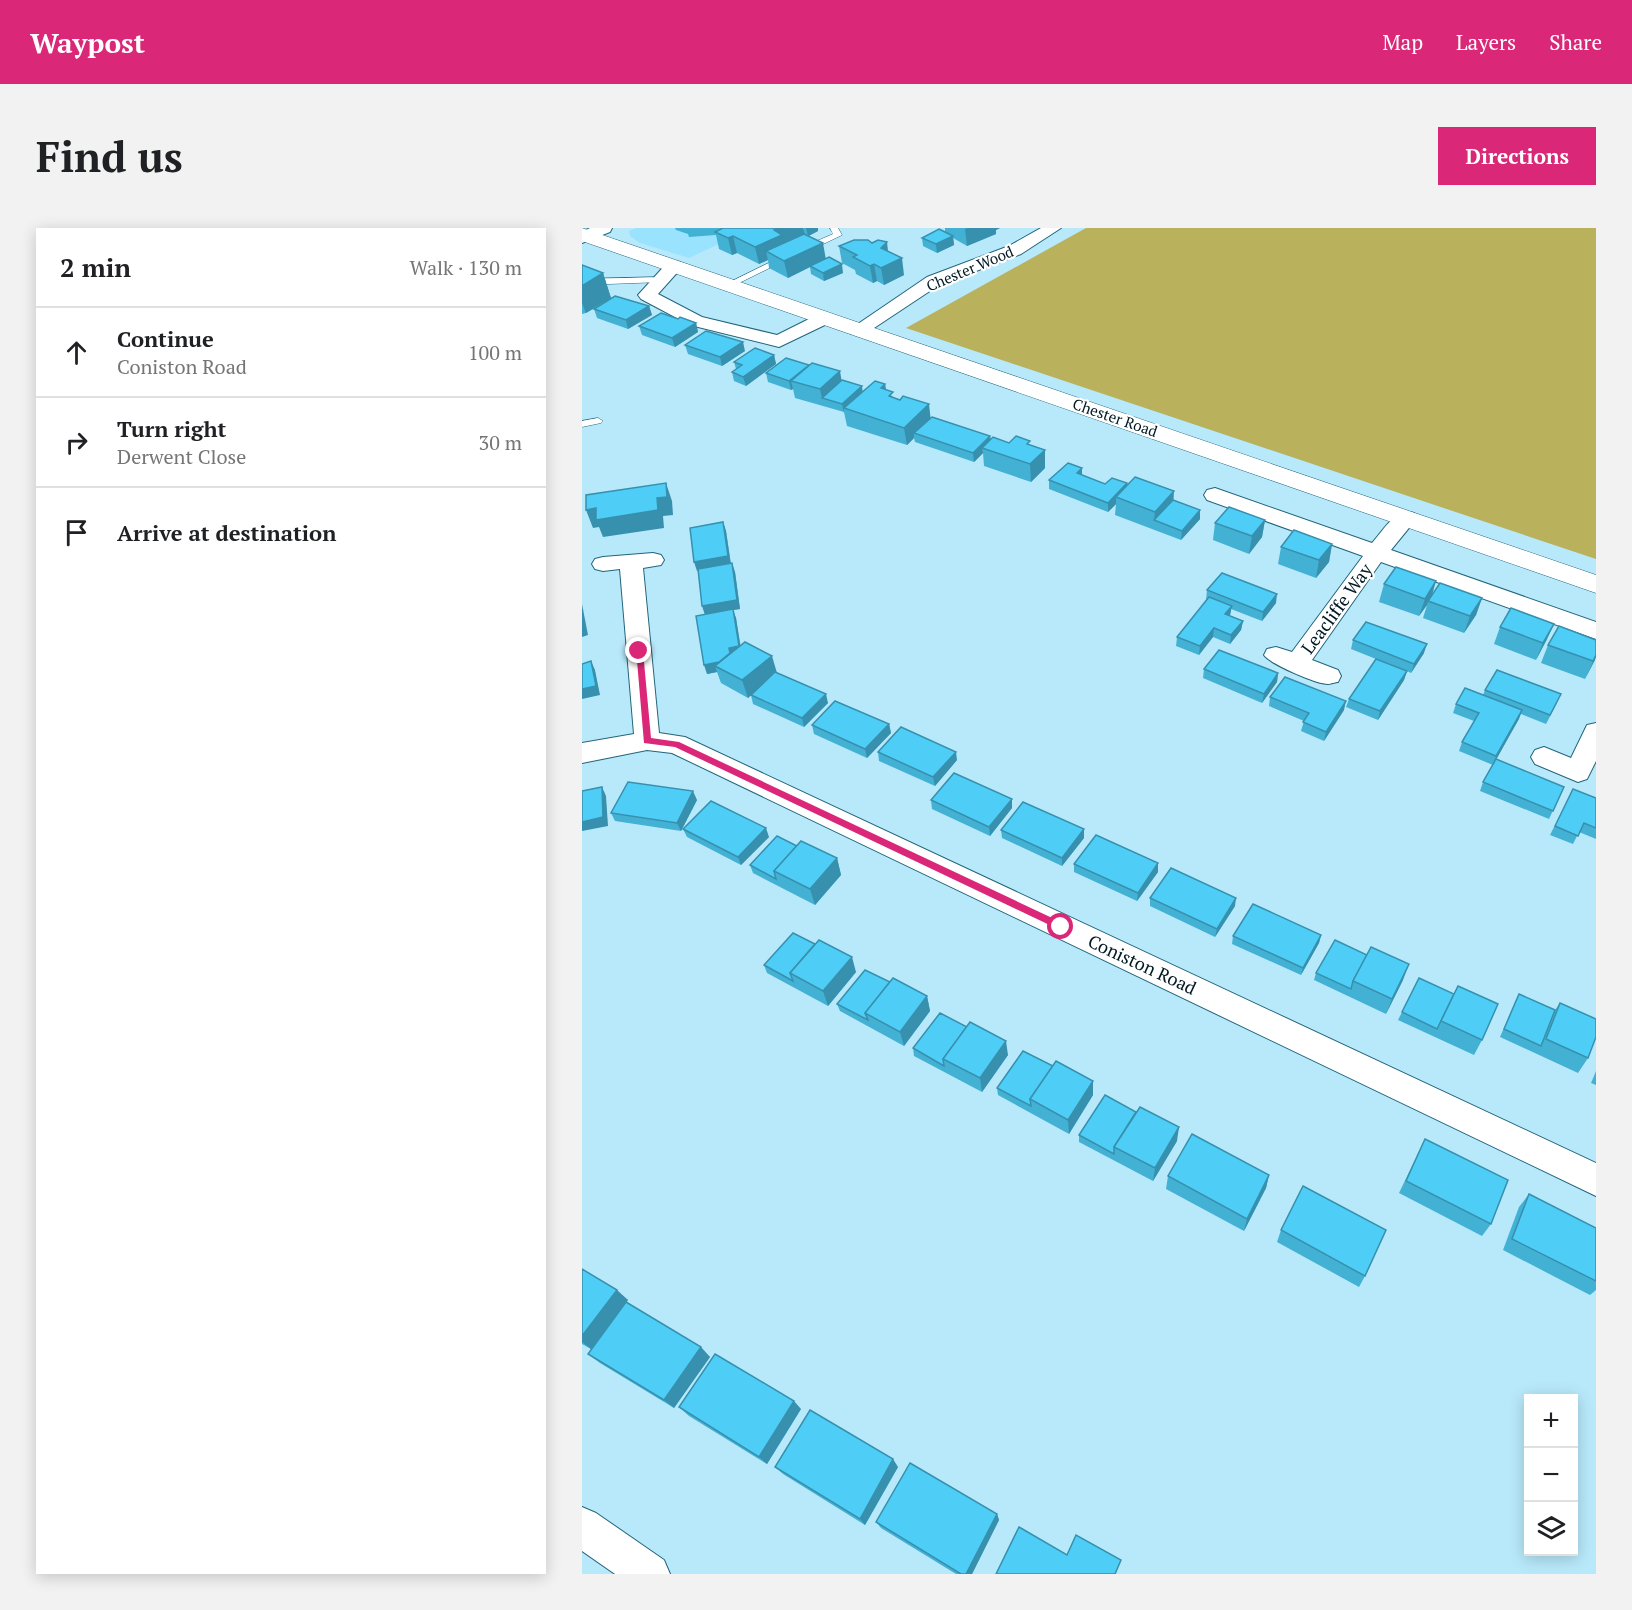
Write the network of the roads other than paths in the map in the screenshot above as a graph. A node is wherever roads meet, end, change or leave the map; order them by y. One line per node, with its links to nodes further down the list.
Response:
1 (834, 228): 6 (lane)
2 (1053, 228): 8 (street, Chester Wood)
3 (589, 234): 4 (highway, Chester Road)
4 (668, 273): 5 (lane); 6 (highway, Chester Road); 7 (street)
5 (582, 282)
6 (728, 285): 7 (highway, Chester Road)
7 (823, 319): 8 (highway, Chester Road)
8 (858, 330): 12 (highway, Chester Road)
9 (598, 422): 10 (lane)
10 (582, 424)
11 (1215, 495): 13 (street)
12 (1406, 518): 13 (street); 15 (highway, Chester Road)
13 (1376, 553): 16 (street); 17 (street, Leacliffe Way)
14 (603, 564): 19 (street)
15 (1596, 584)
16 (1596, 631)
17 (1329, 676)
18 (1596, 732): 22 (street)
19 (647, 741): 20 (street, Coniston Road); 23 (street, Coniston Road)
20 (582, 753)
21 (1544, 757): 22 (street)
22 (1587, 776)
23 (1596, 1180)
24 (582, 1527): 25 (street)
25 (650, 1574)

